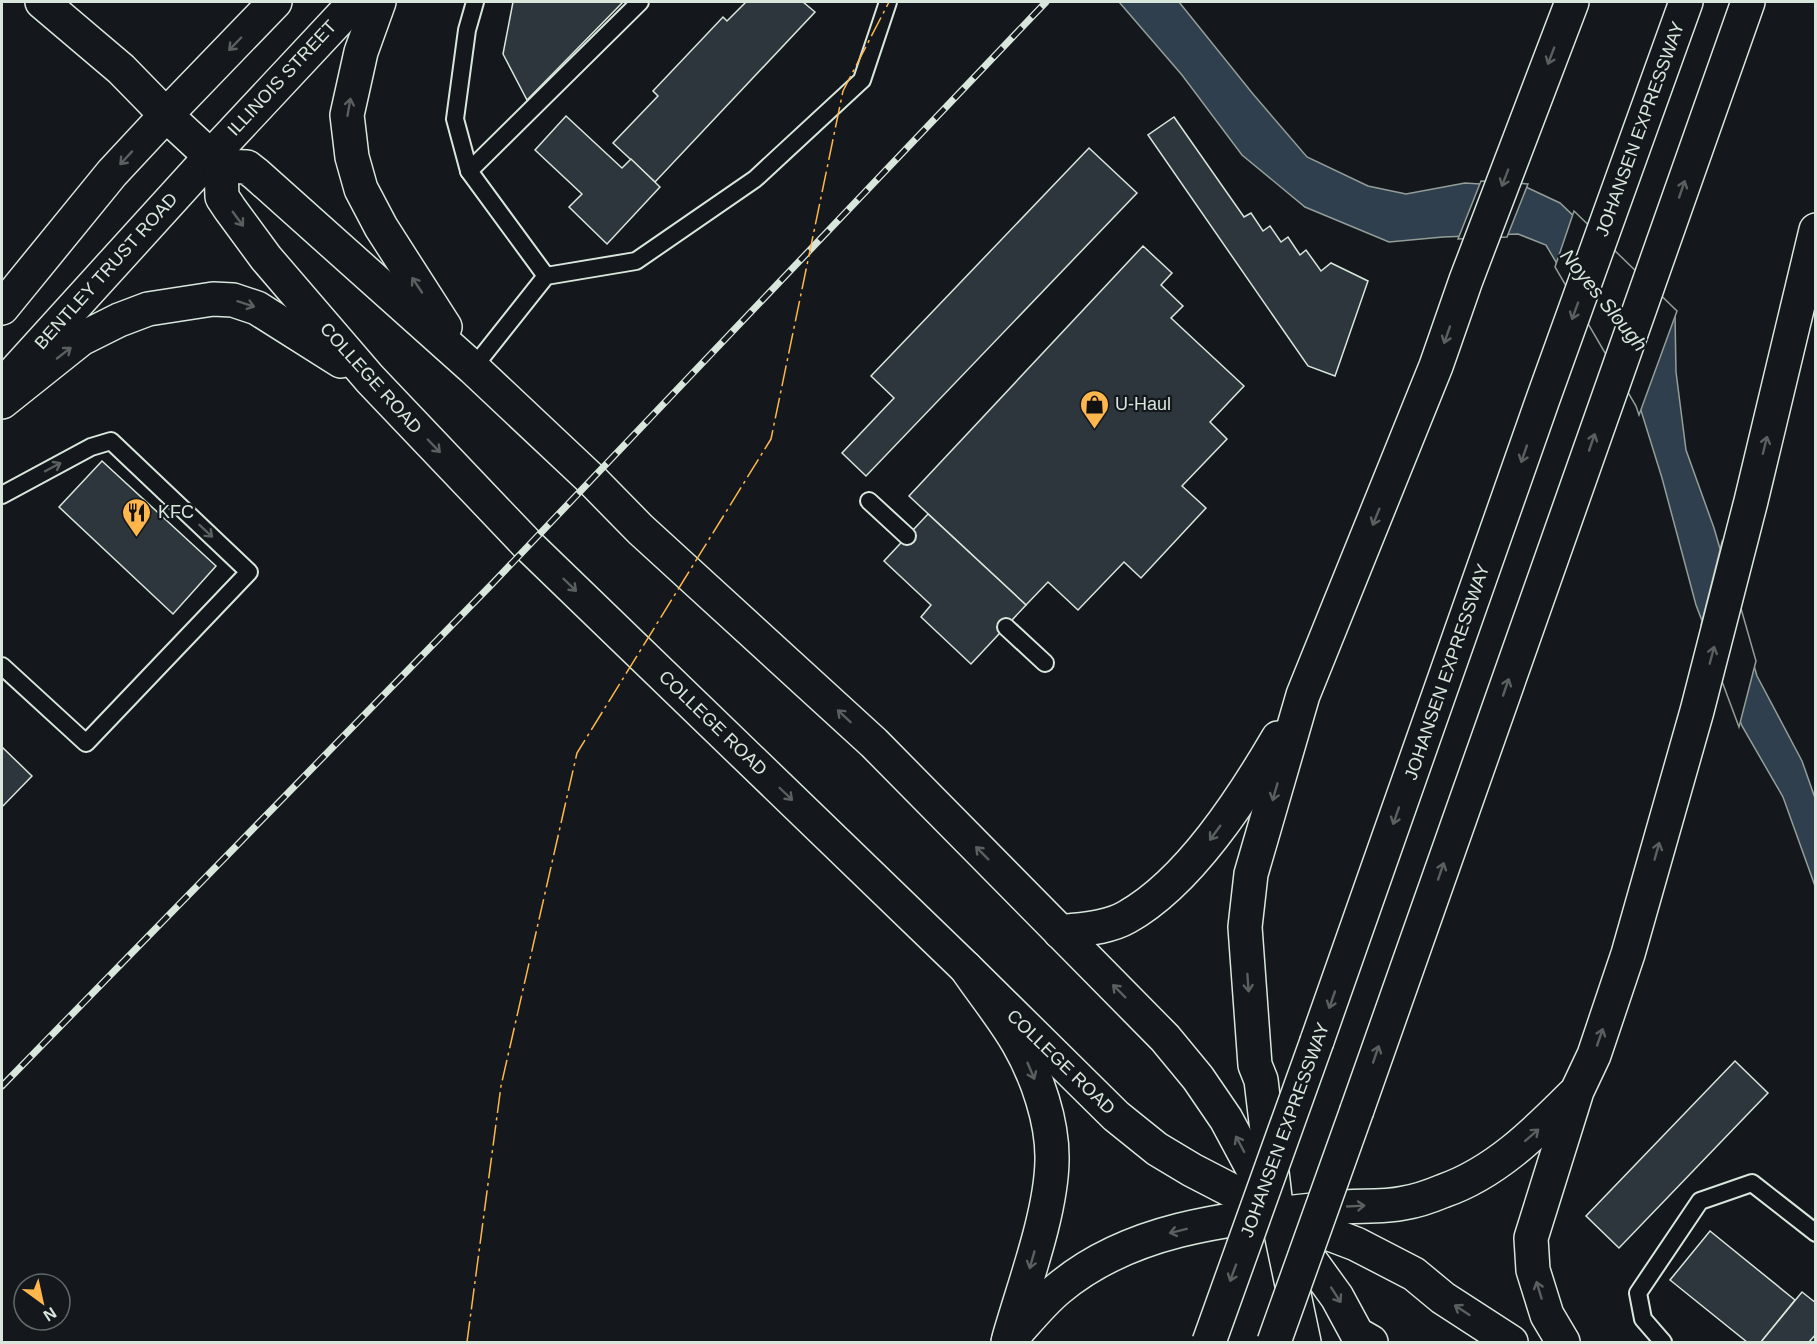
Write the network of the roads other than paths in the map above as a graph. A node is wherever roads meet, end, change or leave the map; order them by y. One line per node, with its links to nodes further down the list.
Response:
1 (42, 2): 11 (main road)
2 (275, 2): 11 (main road, one-way to 11)
3 (355, 2): 12 (main road, ILLINOIS STREET)
4 (379, 2): 17 (main road, one-way to 4)
5 (475, 2): 13 (lane)
6 (640, 2): 13 (lane)
7 (888, 2): 15 (lane)
8 (1572, 2): 27 (main road, one-way to 27)
9 (1686, 2): 34 (main road, JOHANSEN EXPRESSWAY, one-way to 34, bridge)
10 (1748, 2): 35 (main road, one-way to 10, bridge)
11 (166, 115): 12 (main road); 16 (main road, one-way to 16)
12 (216, 161): 17 (main road, COLLEGE ROAD); 18 (main road, COLLEGE ROAD, one-way to 18); 19 (main road, BENTLEY TRUST ROAD)
13 (469, 171): 15 (lane)
14 (1815, 230): 30 (main road, one-way to 14)
15 (546, 276): 17 (lane)
16 (2, 308)
17 (473, 368): 28 (main road, COLLEGE ROAD, one-way to 17)
18 (370, 379): 20 (main road, one-way to 18); 29 (main road, COLLEGE ROAD, one-way to 29)
19 (2, 386)
20 (2, 402)
21 (2, 495): 26 (lane, one-way to 26)
22 (868, 501): 23 (lane)
23 (907, 536)
24 (1006, 627): 25 (lane)
25 (1045, 663)
26 (2, 666)
27 (1303, 695): 28 (main road, one-way to 28); 31 (main road, one-way to 31)
28 (1060, 932): 31 (main road, COLLEGE ROAD, one-way to 28)
29 (966, 968): 31 (main road, COLLEGE ROAD); 33 (main road, one-way to 33)
30 (1577, 1091): 31 (main road, one-way to 30); 39 (main road, one-way to 30)
31 (1277, 1214): 33 (main road, one-way to 33); 36 (main road); 37 (main road, COLLEGE ROAD, one-way to 37); 38 (main road, COLLEGE ROAD, one-way to 31)
32 (1815, 1233): 40 (lane)
33 (1008, 1342)
34 (1209, 1342)
35 (1274, 1342)
36 (1304, 1342)
37 (1371, 1342)
38 (1511, 1342)
39 (1563, 1342)
40 (1663, 1342)

